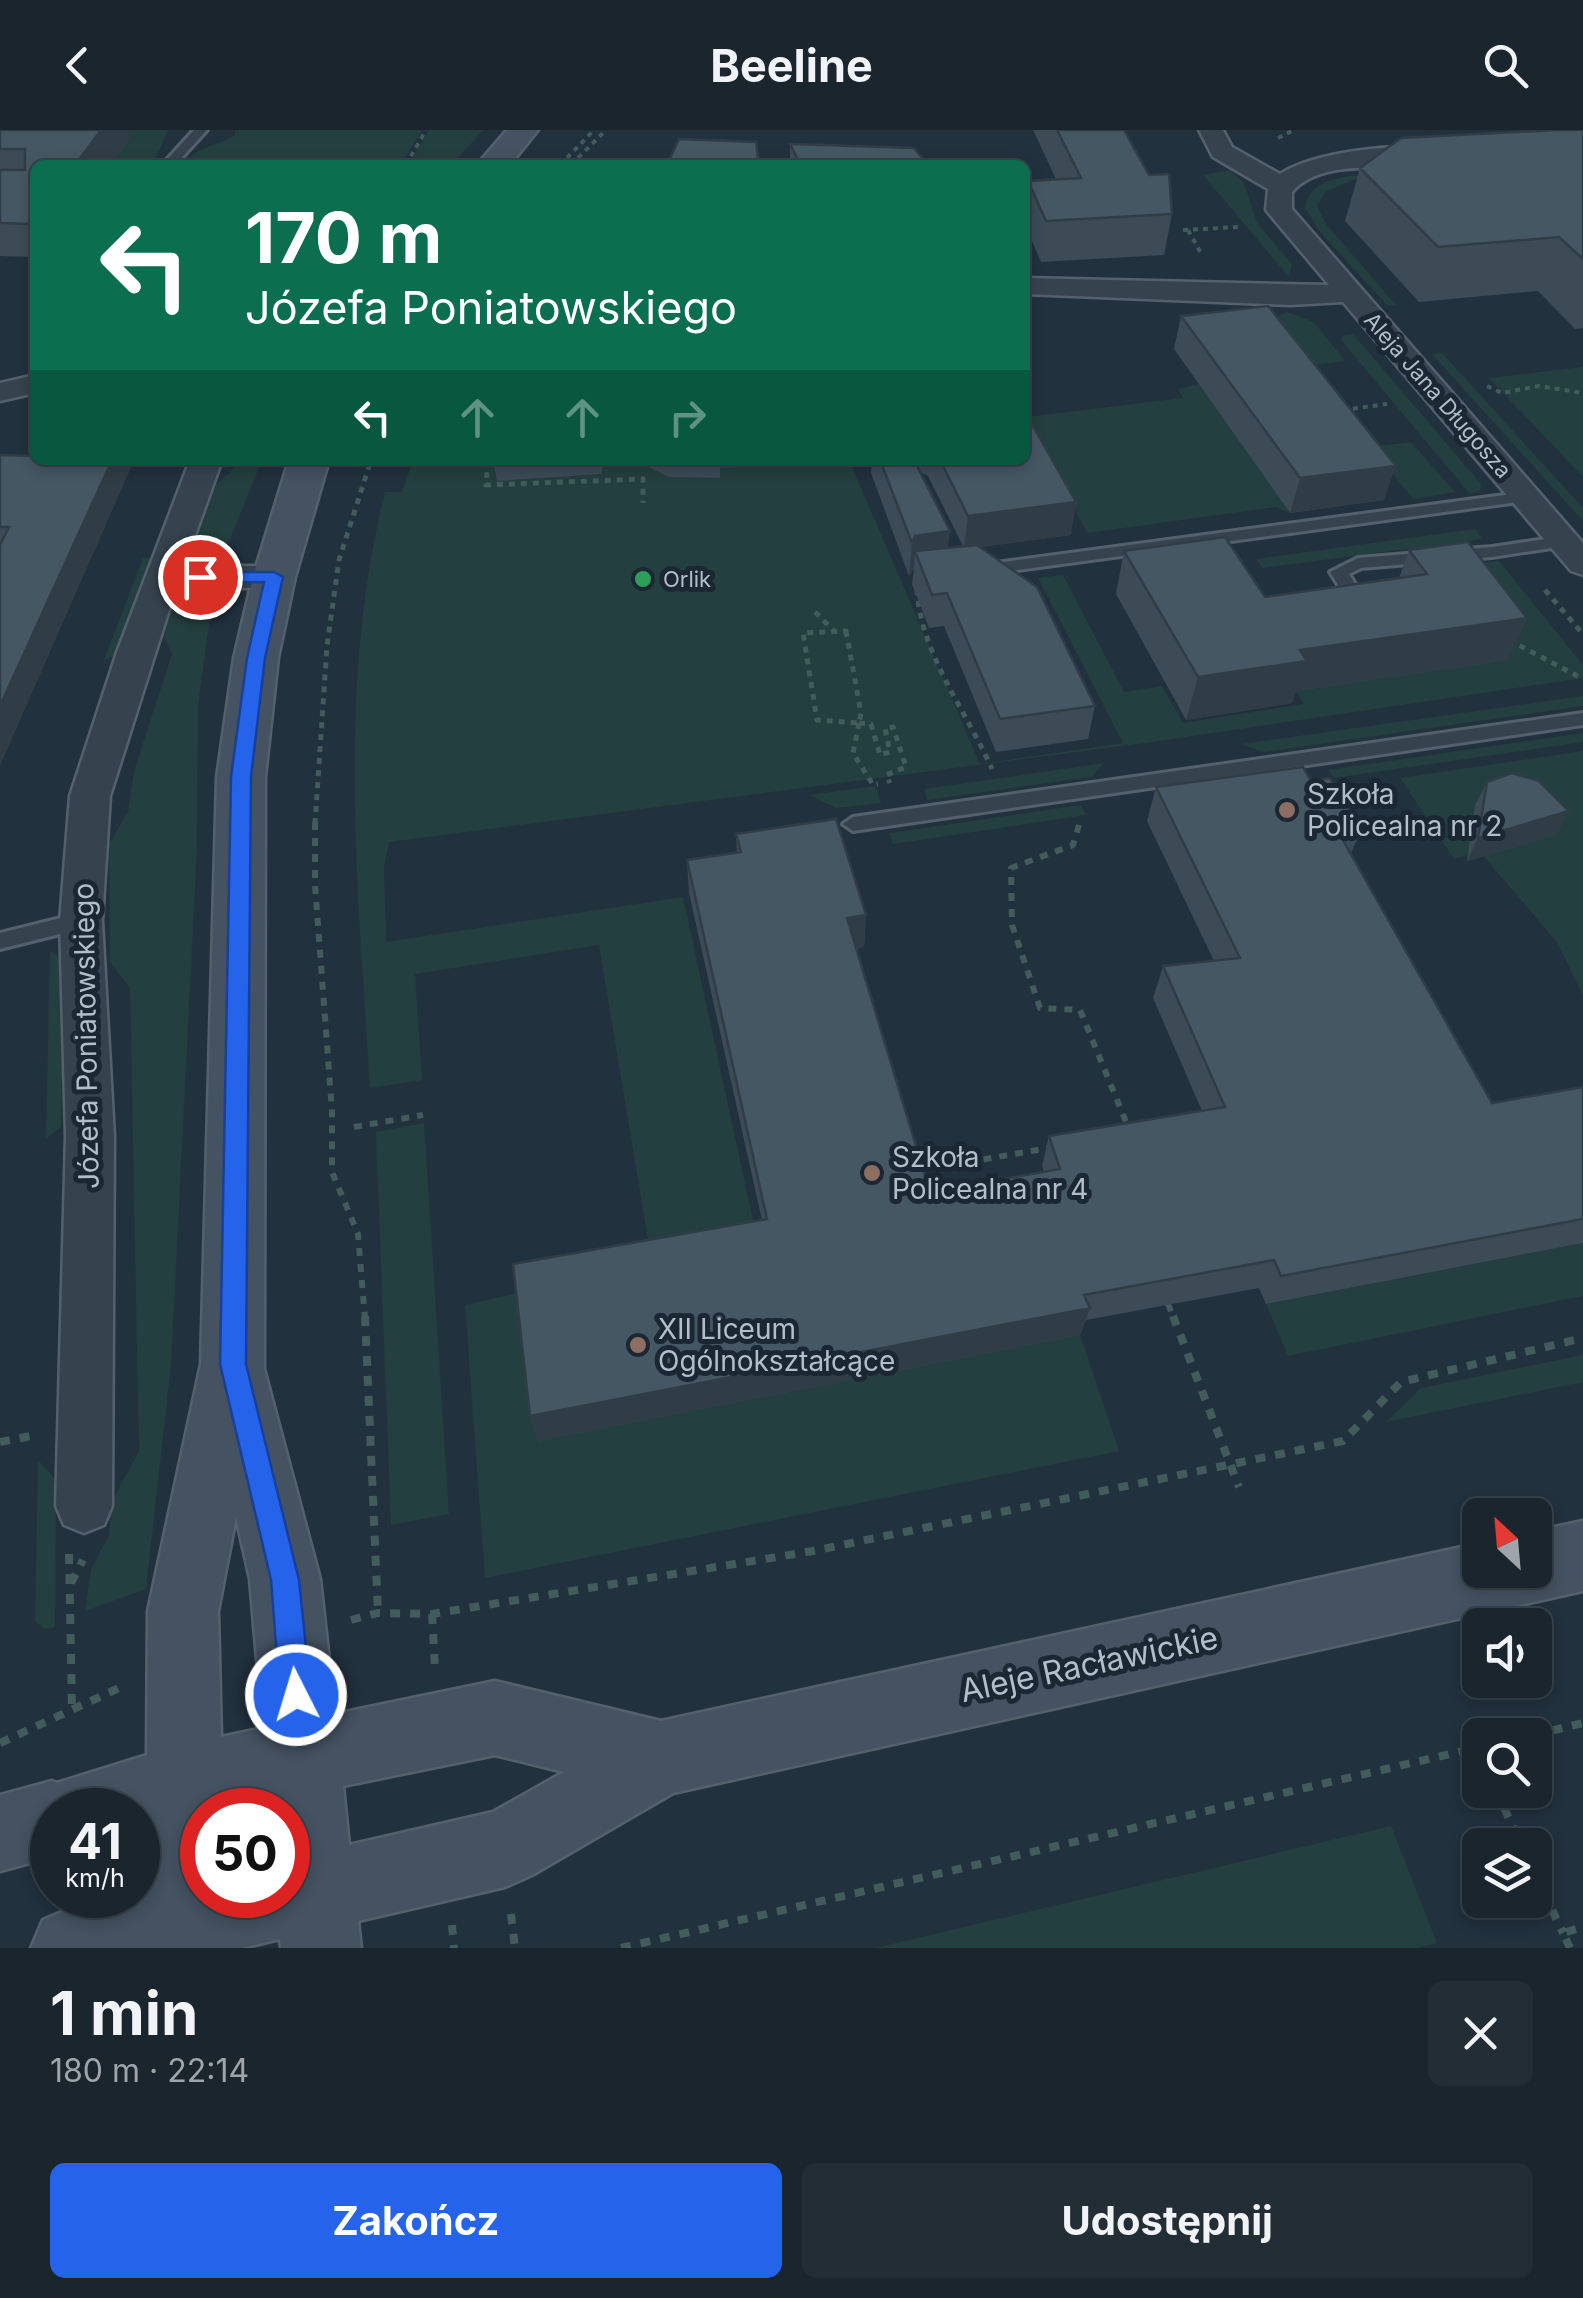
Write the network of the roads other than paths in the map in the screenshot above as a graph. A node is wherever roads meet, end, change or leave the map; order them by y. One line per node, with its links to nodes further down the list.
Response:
1 (200, 130): 6 (lane)
2 (523, 130): 7 (main road)
3 (1211, 130): 9 (street)
4 (1223, 130): 8 (street)
5 (1456, 155): 8 (street)
6 (173, 160)
7 (497, 160)
8 (1305, 170): 9 (street)
9 (1282, 186): 11 (street, Aleja Jana Długosza)
10 (1030, 286): 11 (street)
11 (1348, 293): 16 (street, Aleja Jana Długosza)
12 (30, 385): 13 (street)
13 (0, 392)
14 (204, 465): 20 (street, Józefa Poniatowskiego)
15 (308, 465): 18 (main road)
16 (1527, 497): 17 (street, Aleja Jana Długosza); 19 (lane)
17 (1574, 552): 21 (lane)
18 (274, 577): 20 (street); 26 (main road)
19 (919, 577)
20 (164, 578): 24 (street, Józefa Poniatowskiego)
21 (1363, 611)
22 (1583, 719): 23 (lane)
23 (854, 824)
24 (80, 921): 25 (lane); 27 (street, Józefa Poniatowskiego)
25 (0, 940)
26 (233, 1364): 31 (main road); 33 (main road)
27 (84, 1506)
28 (1583, 1556): 29 (main road)
29 (1552, 1562)
30 (1462, 1582): 32 (main road, Aleje Racławickie)
31 (300, 1757): 32 (main road, Aleje Racławickie); 33 (main road, Aleje Racławickie); 37 (main road)
32 (661, 1758): 37 (main road, Aleje Racławickie)
33 (184, 1782): 34 (main road, Aleje Racławickie); 38 (main road)
34 (160, 1789)
35 (30, 1825): 36 (main road)
36 (0, 1833)
37 (318, 1920): 38 (main road, Aleje Racławickie)
38 (191, 1935): 39 (main road, Aleje Racławickie)
39 (71, 1948)

